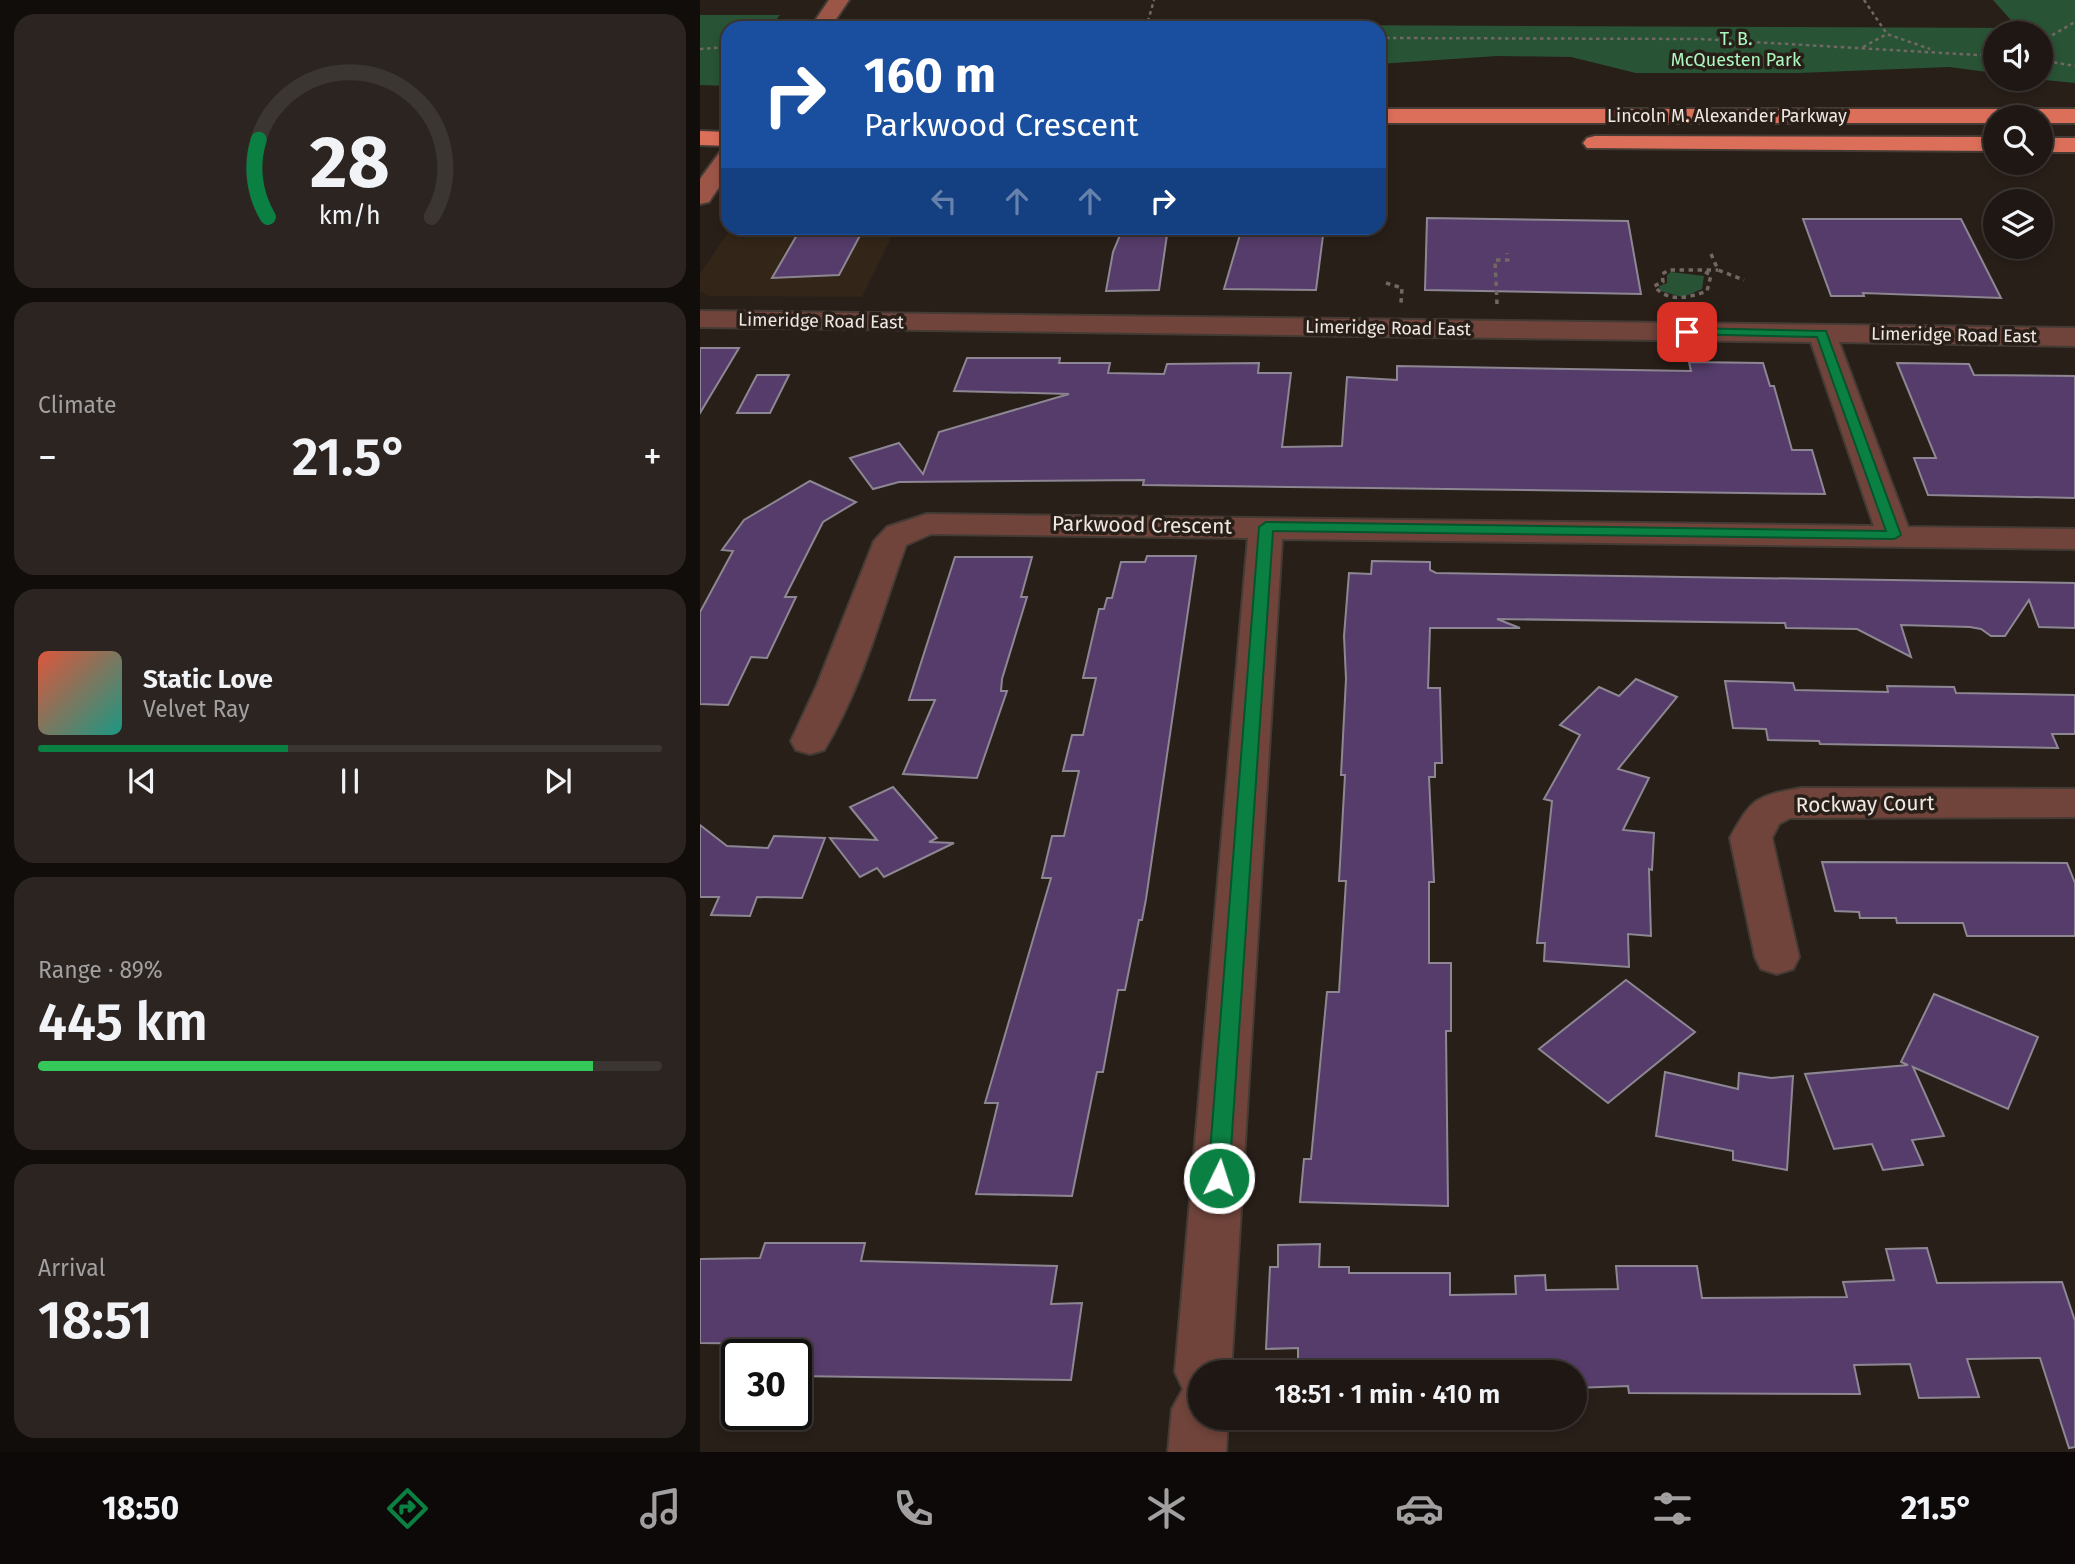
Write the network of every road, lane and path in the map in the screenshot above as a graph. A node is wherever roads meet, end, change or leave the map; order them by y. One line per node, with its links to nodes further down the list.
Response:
1 (839, 0): 4 (main road)
2 (1154, 0): 5 (path)
3 (1864, 0): 7 (path)
4 (825, 21)
5 (1148, 21)
6 (2075, 23): 8 (path)
7 (1887, 34): 10 (path); 13 (path)
8 (2053, 35)
9 (1386, 38): 10 (path)
10 (1863, 47): 13 (path)
11 (721, 48): 12 (path)
12 (700, 49)
13 (1937, 52): 14 (path)
14 (1983, 54)
15 (2053, 62): 16 (path)
16 (2075, 66)
17 (2075, 115): 18 (highway, Lincoln M. Alexander Parkway)
18 (1386, 116)
19 (700, 138): 20 (highway)
20 (721, 139)
21 (1570, 143): 22 (highway, Lincoln M. Alexander Parkway)
22 (1983, 145)
23 (2053, 145): 24 (highway)
24 (2075, 145)
25 (721, 166): 26 (main road)
26 (700, 197)
27 (1507, 253): 33 (path)
28 (1711, 254): 29 (path)
29 (1718, 270): 30 (path); 31 (path)
30 (1705, 272): 30 (path)
31 (1744, 280)
32 (700, 319): 33 (street, Limeridge Road East)
33 (1498, 329): 34 (street, Limeridge Road East)
34 (1822, 334): 35 (street, Limeridge Road East); 37 (street)
35 (2075, 337)
36 (1266, 527): 37 (street, Parkwood Crescent); 39 (street, Parkwood Crescent); 42 (street)
37 (1894, 535): 38 (street, Parkwood Crescent)
38 (2075, 539)
39 (810, 741)
40 (2075, 803): 41 (street, Rockway Court)
41 (1777, 957)
42 (1204, 1360)
43 (1199, 1430): 44 (street)
44 (1197, 1452)

